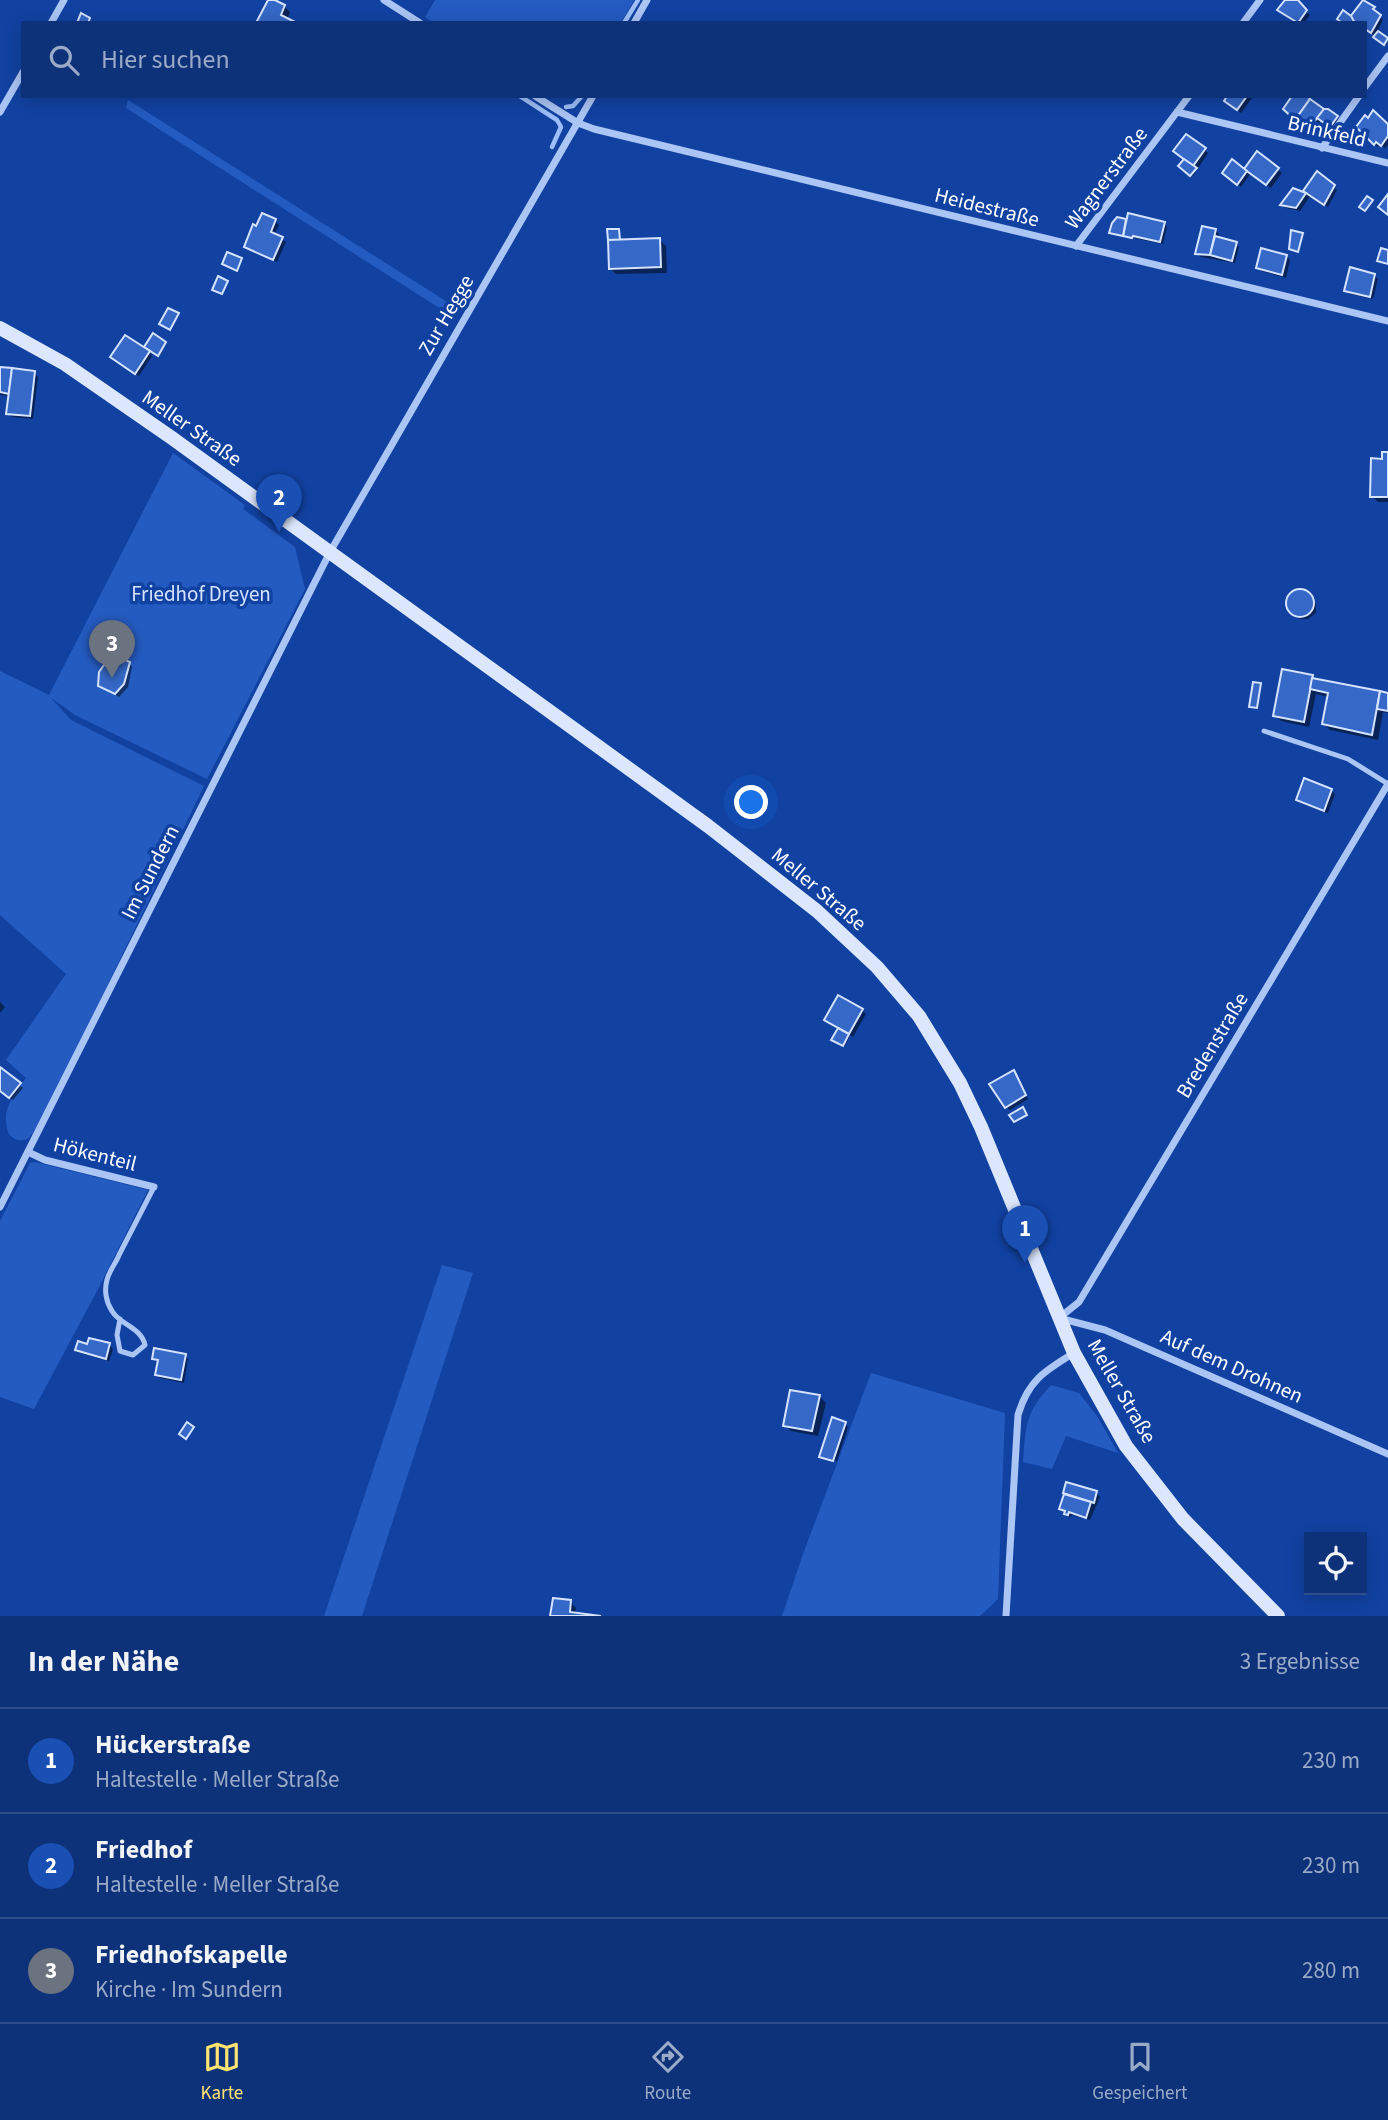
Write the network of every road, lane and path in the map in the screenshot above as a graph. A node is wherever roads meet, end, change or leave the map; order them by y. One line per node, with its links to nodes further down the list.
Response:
1 (64, 0): 5 (street)
2 (384, 0): 6 (street)
3 (647, 0): 7 (street)
4 (1260, 0): 8 (street)
5 (52, 21)
6 (417, 21)
7 (635, 21)
8 (1244, 21)
9 (1388, 56): 11 (street)
10 (21, 75): 16 (street)
11 (1367, 85)
12 (538, 98): 18 (street, Heidestraße)
13 (592, 98): 18 (street, Zur Hegge)
14 (1188, 98): 17 (street, Wagnerstraße)
15 (1358, 98): 19 (street)
16 (0, 112)
17 (1177, 112): 19 (street, Brinkfeld); 21 (street, Wagnerstraße)
18 (578, 123): 21 (street, Heidestraße); 24 (street, Zur Hegge)
19 (1322, 148): 20 (street, Brinkfeld)
20 (1388, 163)
21 (1076, 246): 22 (street, Heidestraße)
22 (1388, 321)
23 (0, 328): 24 (main road, Meller Straße)
24 (330, 552): 27 (street, Im Sundern); 30 (main road, Meller Straße)
25 (1264, 731): 26 (lane)
26 (1388, 784): 30 (street, Bredenstraße)
27 (28, 1152): 28 (street, Hökenteil); 29 (street, Im Sundern)
28 (154, 1187): 31 (lane)
29 (0, 1207)
30 (1059, 1318): 32 (main road, Meller Straße); 33 (street, Auf dem Drohnen)
31 (120, 1319): 31 (lane)
32 (1074, 1353): 34 (street); 35 (main road, Meller Straße)
33 (1388, 1454)
34 (1006, 1616)
35 (1278, 1616)

